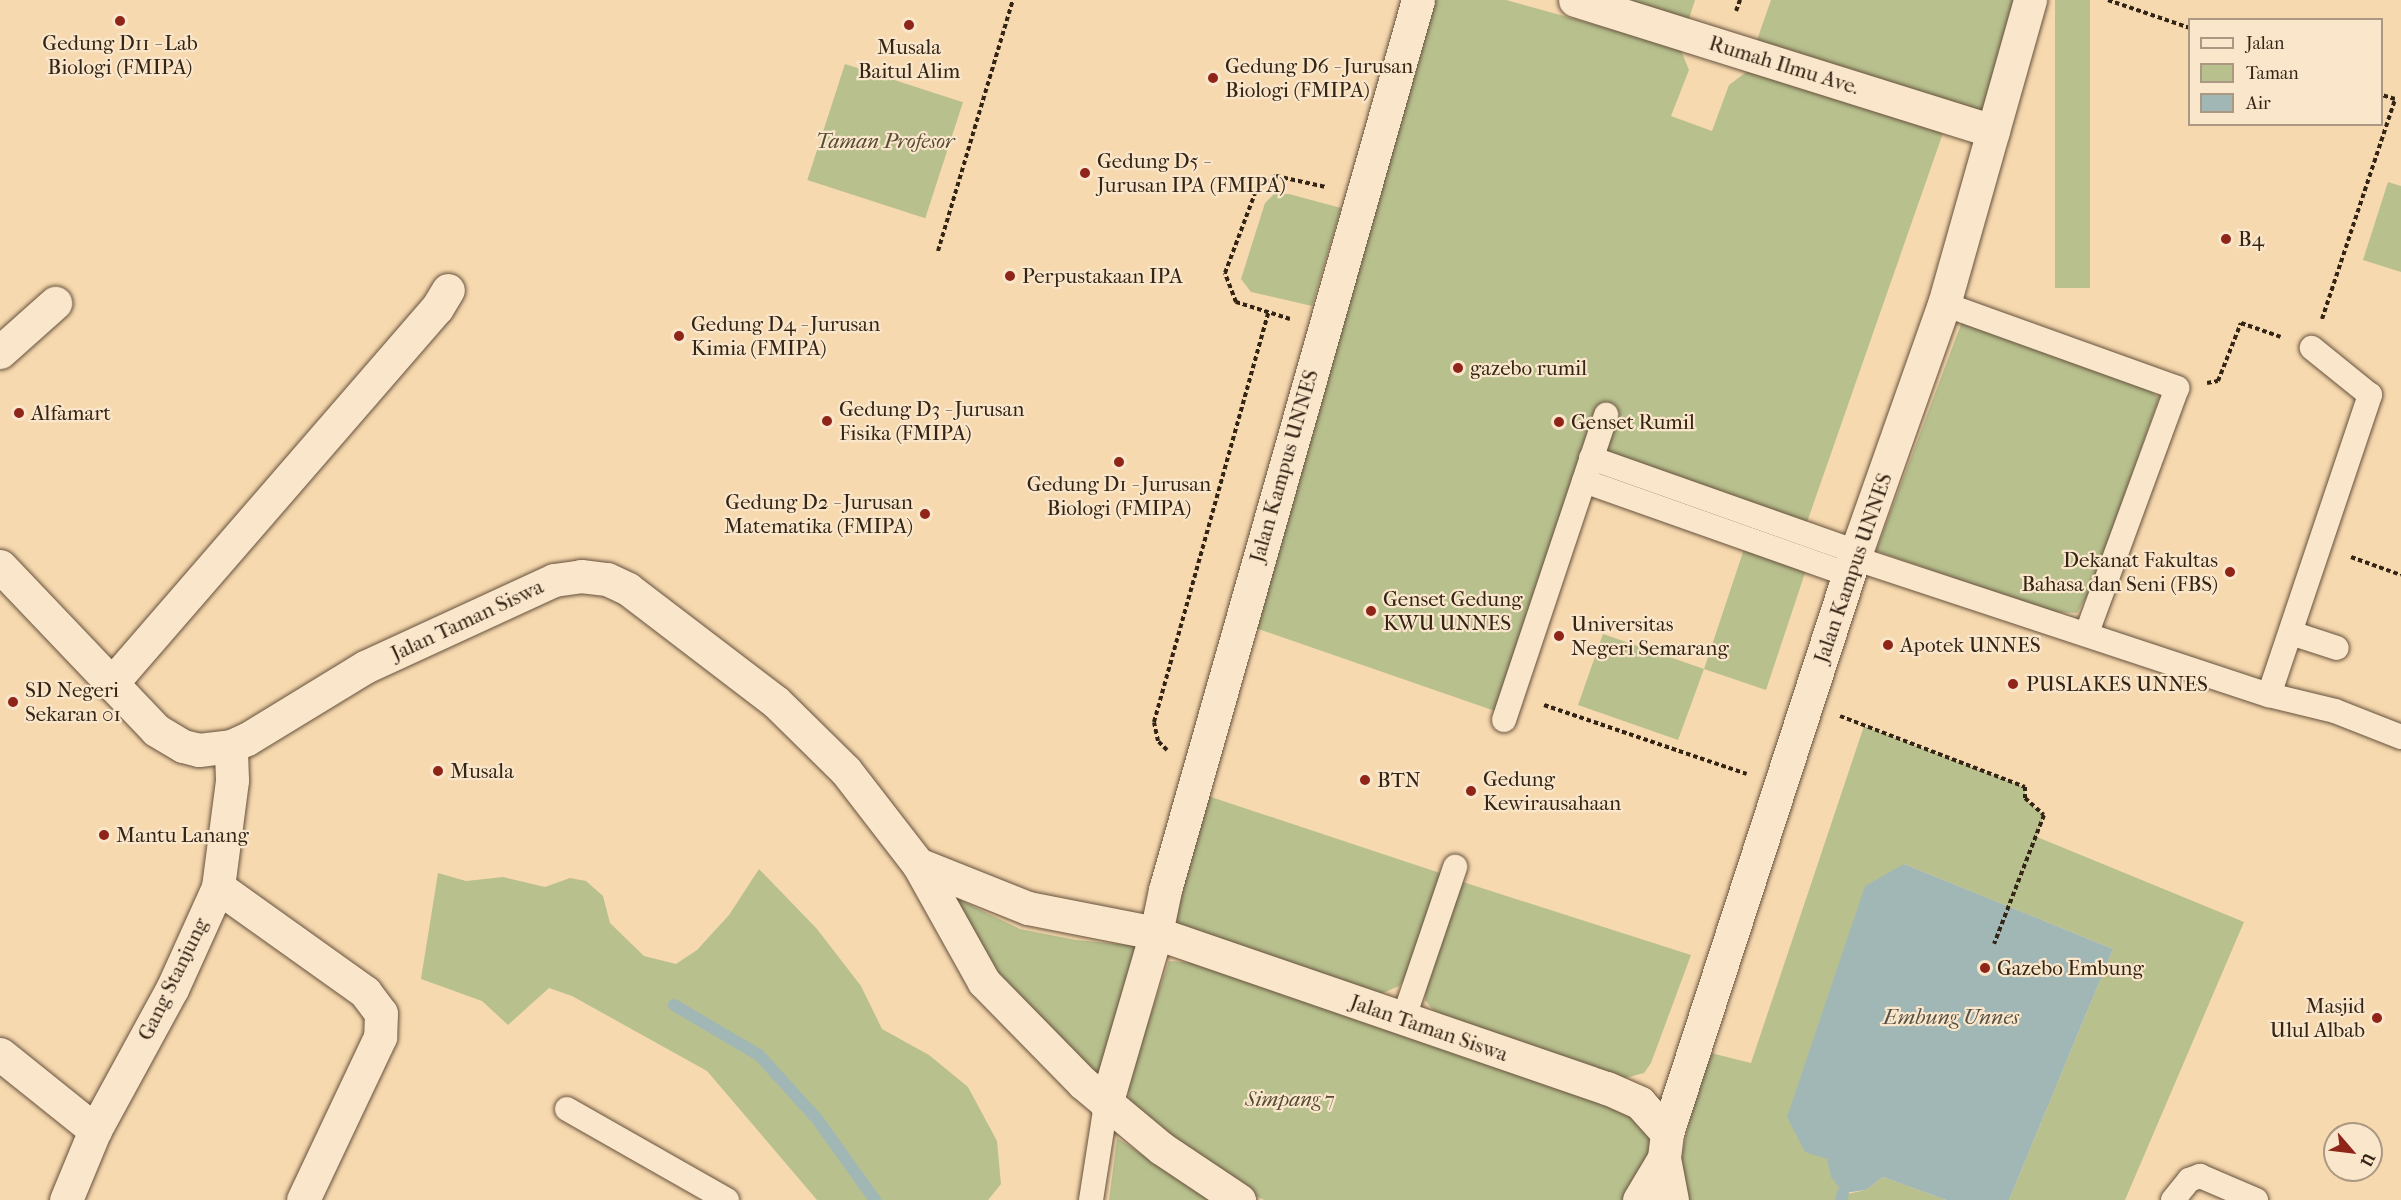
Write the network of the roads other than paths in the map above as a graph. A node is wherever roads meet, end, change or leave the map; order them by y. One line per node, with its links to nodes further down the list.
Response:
1 (1418, 0): 26 (street, Jalan Kampus UNNES)
2 (1575, 0): 4 (street, Rumah Ilmu Ave.)
3 (2030, 0): 4 (street, Jalan Kampus UNNES)
4 (1993, 131): 7 (street, Jalan Kampus UNNES)
5 (448, 290): 18 (street)
6 (55, 303): 9 (street)
7 (1944, 304): 13 (street, Jalan Kampus UNNES); 15 (lane)
8 (2312, 348): 16 (lane)
9 (0, 352)
10 (1606, 415): 11 (lane)
11 (1592, 458): 12 (lane); 13 (lane)
12 (1584, 481): 13 (lane); 20 (lane)
13 (1853, 562): 15 (lane); 32 (street, Jalan Kampus UNNES)
14 (0, 566): 18 (street, Jalan Taman Siswa)
15 (2087, 633): 19 (lane)
16 (2291, 633): 17 (lane); 19 (lane)
17 (2337, 648)
18 (111, 684): 22 (street, Jalan Taman Siswa)
19 (2269, 695): 21 (lane)
20 (1504, 720)
21 (2401, 736)
22 (231, 746): 23 (street, Jalan Taman Siswa); 25 (street, Gang Stanjung)
23 (918, 864): 26 (street, Jalan Taman Siswa); 29 (street, Jalan Taman Siswa)
24 (1455, 867): 27 (lane)
25 (218, 887): 31 (street, Gang Stanjung); 34 (street)
26 (1156, 933): 27 (street, Jalan Taman Siswa); 29 (street)
27 (1403, 1020): 32 (street, Jalan Taman Siswa)
28 (0, 1054): 31 (street)
29 (1106, 1104): 36 (lane); 37 (street, Jalan Taman Siswa)
30 (567, 1109): 35 (lane)
31 (95, 1131): 33 (street, Gang Stanjung)
32 (1666, 1146): 38 (street); 39 (street)
33 (66, 1200)
34 (303, 1200)
35 (727, 1200)
36 (1091, 1200)
37 (1239, 1200)
38 (1639, 1200)
39 (1672, 1200)
40 (2173, 1200): 41 (lane)
41 (2256, 1200)

